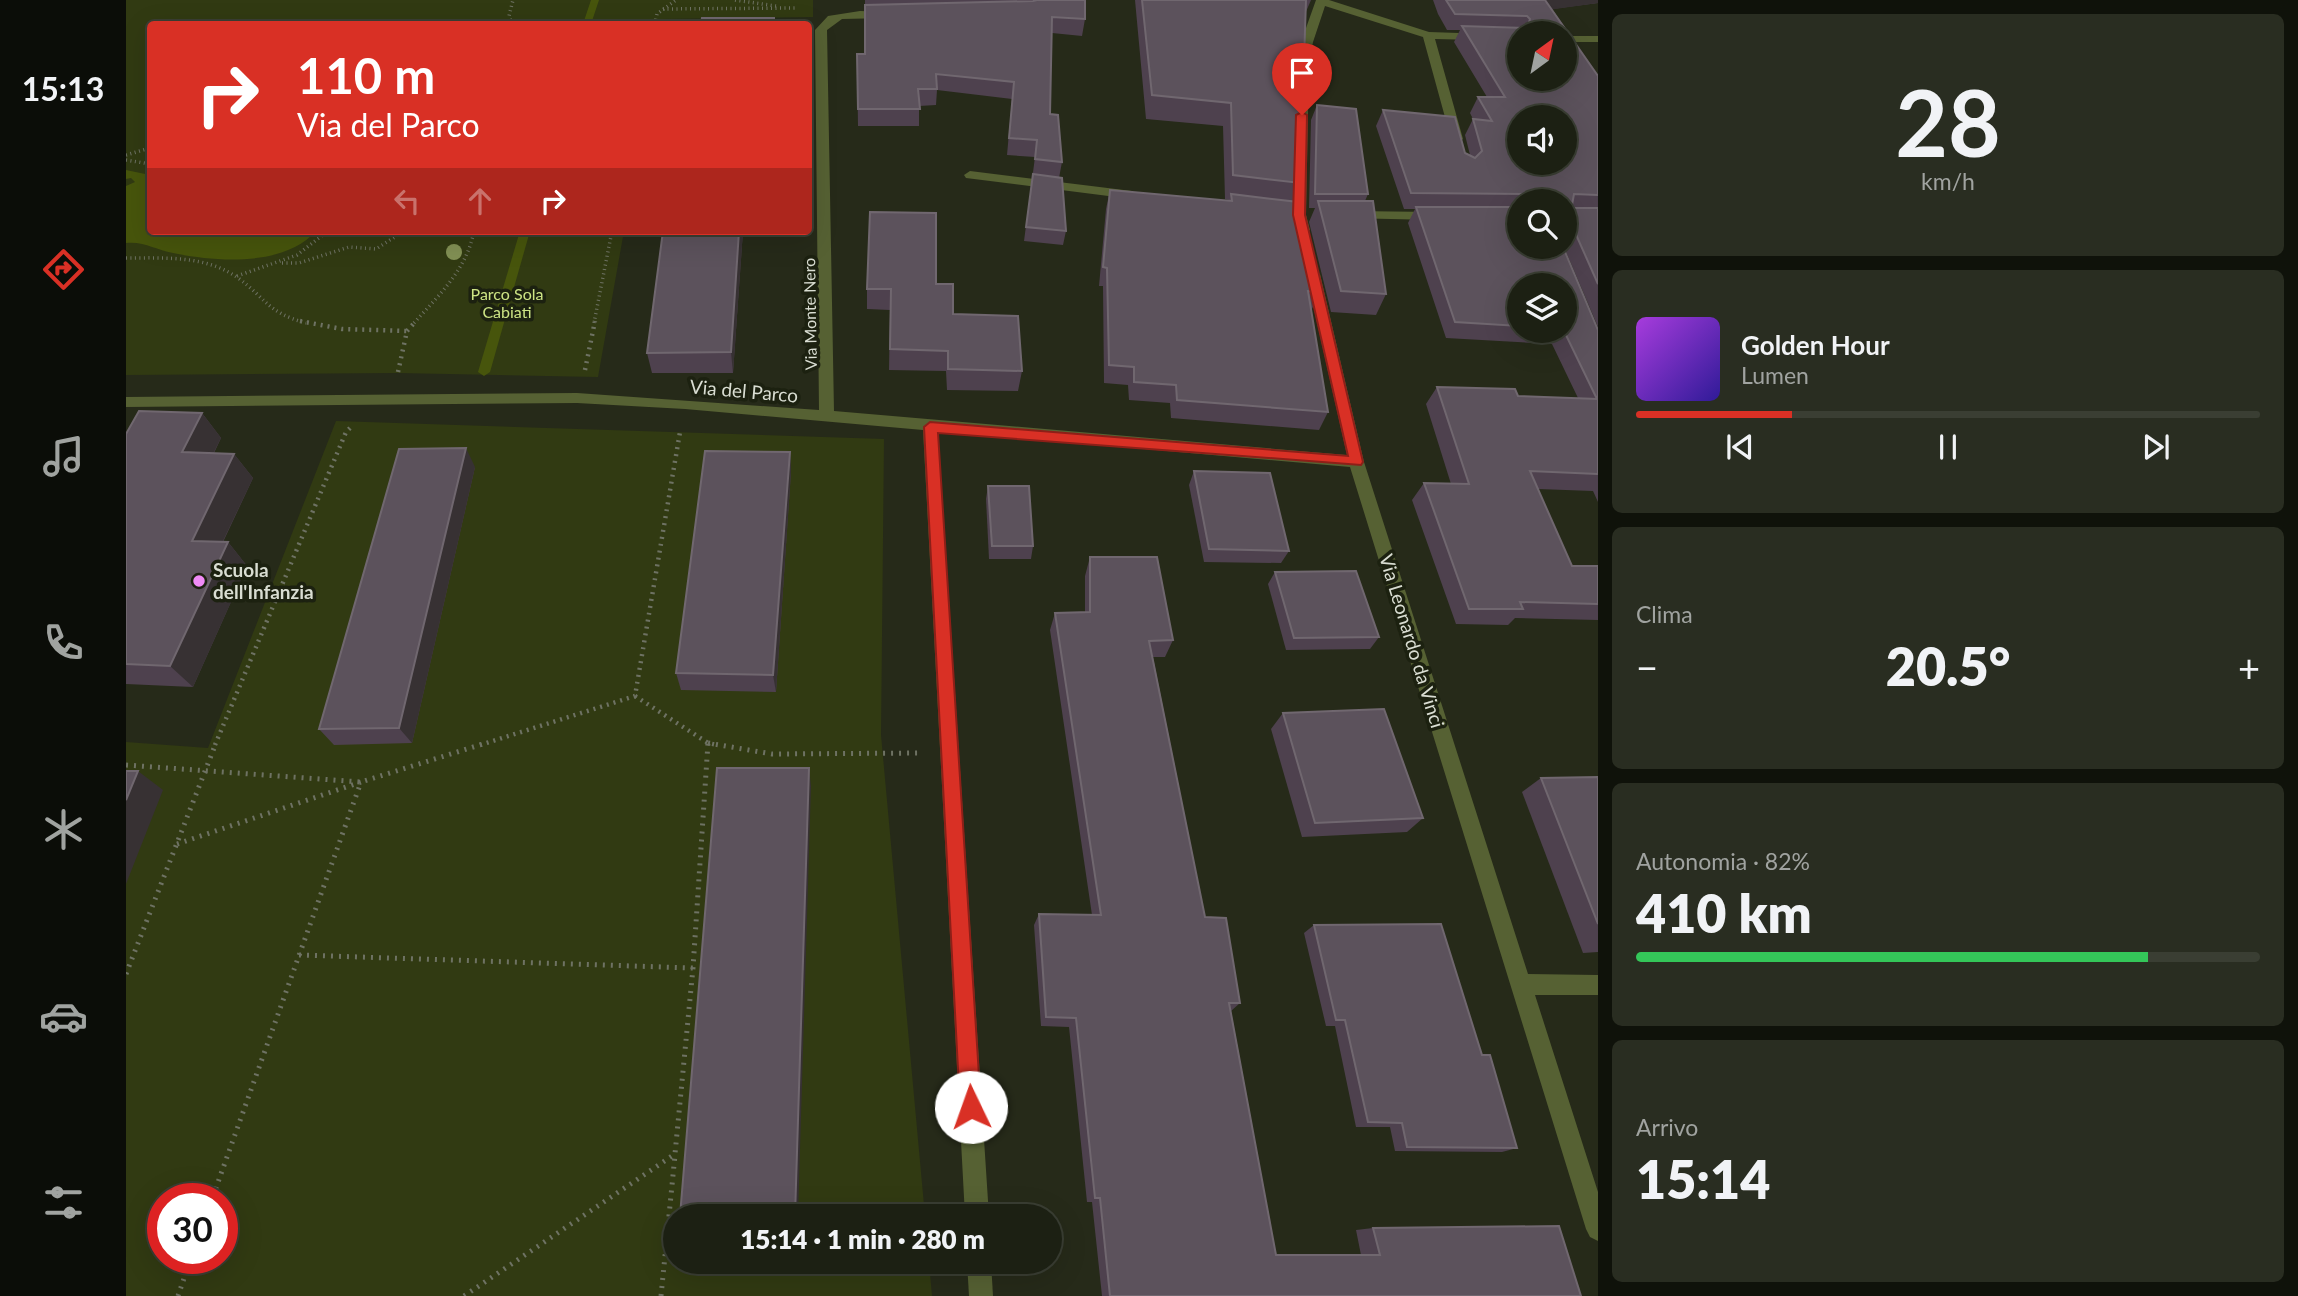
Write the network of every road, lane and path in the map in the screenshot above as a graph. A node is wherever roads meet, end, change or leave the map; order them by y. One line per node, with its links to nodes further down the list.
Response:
1 (513, 0): 8 (path)
2 (664, 0): 6 (path)
3 (676, 0): 6 (path)
4 (735, 0): 6 (path)
5 (1321, 1): 10 (street); 21 (street, Via Leonardo da Vinci)
6 (663, 9): 9 (path)
7 (900, 15): 36 (street, Via Monte Nero)
8 (511, 21)
9 (655, 21)
10 (1428, 35): 11 (street); 15 (street)
11 (1507, 38)
12 (1577, 39): 13 (street)
13 (1598, 40)
14 (147, 149): 16 (path)
15 (1461, 155)
16 (126, 158): 17 (path)
17 (147, 162)
18 (970, 175): 19 (street)
19 (1147, 197)
20 (1283, 213): 21 (street)
21 (1305, 215): 38 (street, Via Leonardo da Vinci)
22 (1335, 215): 23 (street)
23 (1453, 216)
24 (324, 235): 29 (path)
25 (398, 235): 29 (path)
26 (473, 235): 31 (path)
27 (611, 235): 32 (path)
28 (126, 258): 30 (path)
29 (282, 263): 30 (path)
30 (237, 276): 31 (path)
31 (407, 331): 33 (path)
32 (577, 398): 33 (street, Via del Parco); 35 (street, Via del Parco)
33 (381, 399): 34 (street, Via del Parco); 43 (path)
34 (126, 402)
35 (685, 404): 36 (street, Via del Parco); 39 (path)
36 (827, 418): 37 (street, Via del Parco)
37 (930, 427): 38 (street, Via del Parco); 41 (street)
38 (1356, 462): 49 (street, Via Leonardo da Vinci)
39 (635, 696): 40 (path); 44 (path)
40 (708, 743): 41 (path); 47 (path)
41 (951, 752): 53 (street)
42 (126, 765): 43 (path)
43 (204, 772): 44 (path); 45 (path)
44 (361, 782): 45 (path); 46 (path)
45 (176, 845): 48 (path)
46 (299, 955): 47 (path); 52 (path)
47 (693, 968): 51 (path)
48 (126, 974)
49 (1520, 984): 50 (street); 54 (street, Via Leonardo da Vinci)
50 (1598, 985)
51 (675, 1154): 58 (path); 59 (path)
52 (218, 1183)
53 (976, 1204)
54 (1598, 1229)
55 (186, 1274): 57 (path)
56 (980, 1274): 60 (street)
57 (178, 1296)
58 (464, 1296)
59 (661, 1296)
60 (981, 1296)

